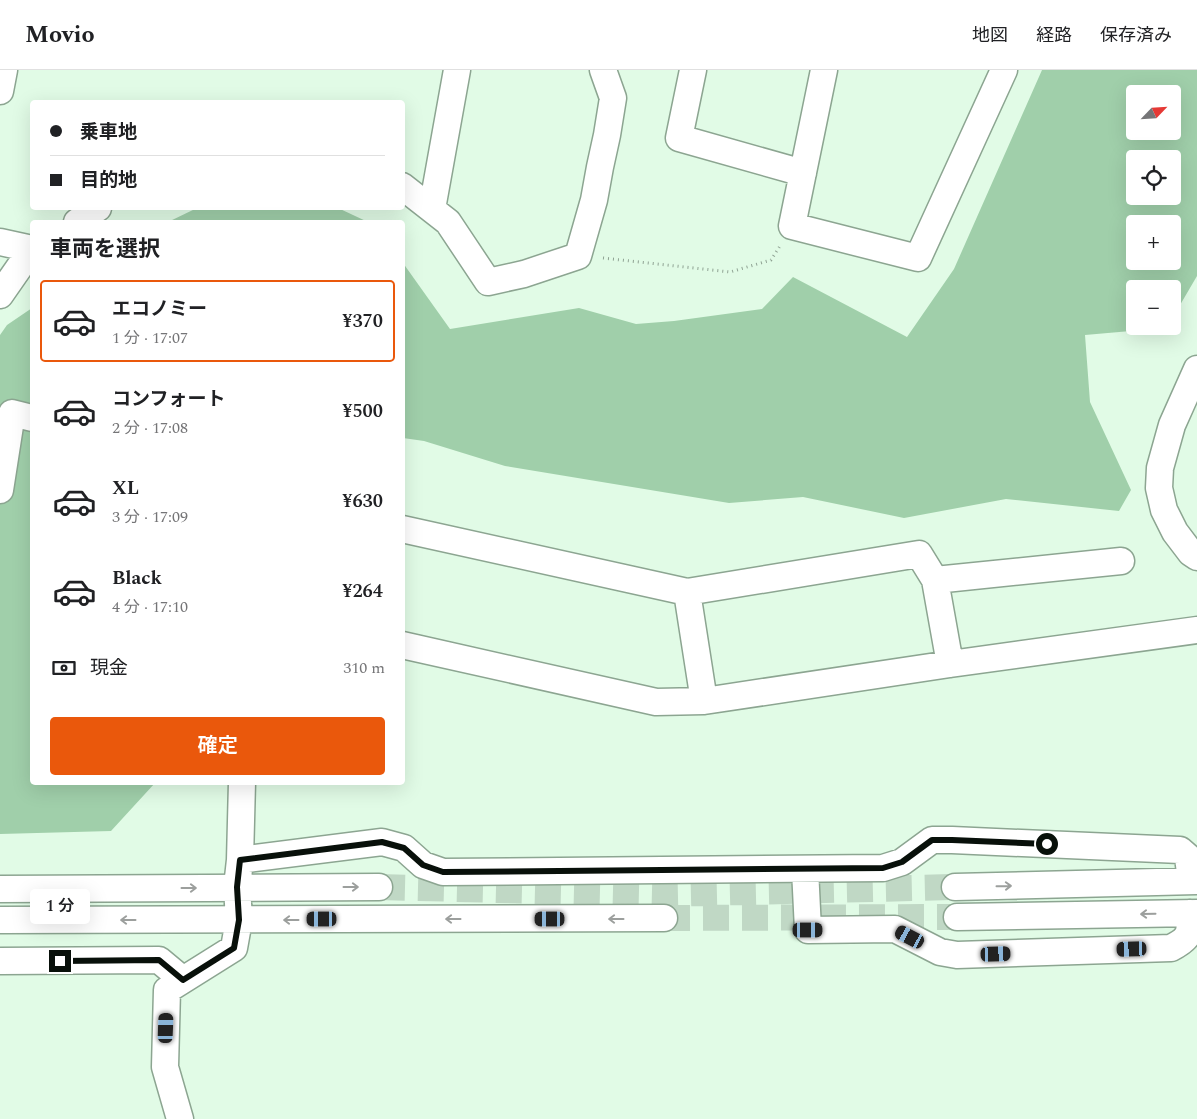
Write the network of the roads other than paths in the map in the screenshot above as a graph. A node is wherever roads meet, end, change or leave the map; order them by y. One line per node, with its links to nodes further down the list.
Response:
1 (4, 70): 7 (street)
2 (457, 70): 10 (street)
3 (603, 70): 10 (street)
4 (693, 70): 8 (street)
5 (824, 70): 8 (street)
6 (1004, 70): 8 (street)
7 (0, 90)
8 (803, 174)
9 (405, 188): 10 (street)
10 (432, 209)
11 (95, 210): 12 (street)
12 (80, 220)
13 (0, 242): 14 (street)
14 (30, 249)
15 (30, 252): 16 (street)
16 (0, 295)
17 (1197, 369): 21 (street)
18 (30, 418): 19 (street)
19 (0, 490)
20 (405, 530): 24 (street)
21 (1197, 557)
22 (1121, 561): 23 (street)
23 (935, 580): 24 (street); 27 (street)
24 (687, 592): 28 (street)
25 (1197, 630): 27 (street)
26 (405, 646): 28 (street)
27 (950, 664): 28 (street)
28 (704, 701)
29 (242, 785): 30 (street)
30 (240, 860): 31 (street); 33 (street)
31 (805, 869): 32 (street); 37 (street)
32 (1194, 881): 35 (street, one-way to 32)
33 (237, 887): 34 (street, one-way to 34); 36 (street, one-way to 33); 41 (street)
34 (379, 887)
35 (955, 887)
36 (0, 889)
37 (1193, 913): 39 (street, one-way to 39)
38 (664, 918): 41 (street, one-way to 41)
39 (957, 918)
40 (0, 920): 41 (street, one-way to 40)
41 (239, 920): 43 (street)
42 (0, 961): 43 (street)
43 (183, 980): 44 (street)
44 (180, 1119)

